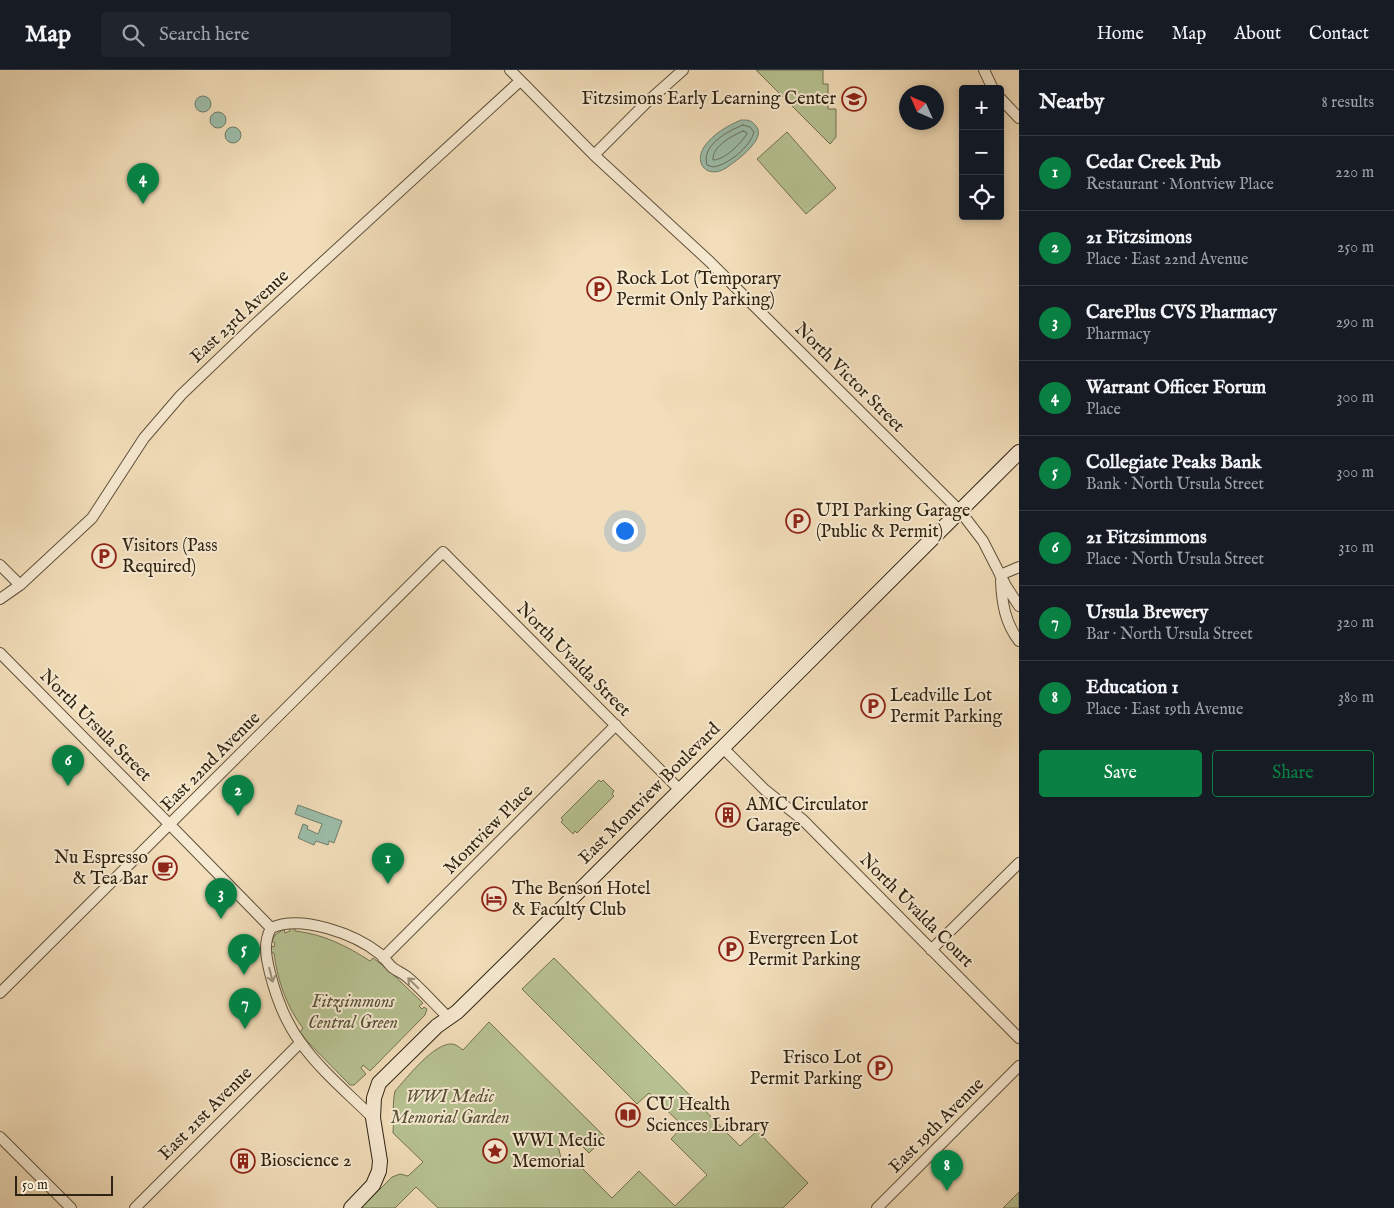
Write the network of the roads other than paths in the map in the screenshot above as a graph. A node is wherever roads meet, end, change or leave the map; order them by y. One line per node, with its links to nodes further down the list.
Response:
1 (510, 70): 4 (street, North Victor Street)
2 (683, 70): 8 (street)
3 (984, 70): 5 (street)
4 (520, 81): 8 (street, North Victor Street); 15 (street, East 23rd Avenue)
5 (991, 85)
6 (1004, 102): 7 (street)
7 (1019, 118)
8 (594, 154): 10 (street, North Victor Street)
9 (1019, 452): 10 (street, East Montview Boulevard)
10 (960, 511): 14 (street, North Victor Street); 21 (street, East Montview Boulevard)
11 (443, 552): 20 (street, North Uvalda Street); 23 (street, East 22nd Avenue)
12 (0, 564): 15 (street)
13 (1019, 566): 14 (street)
14 (1000, 575): 17 (street, North Victor Street); 18 (street, North Victor Street)
15 (20, 585): 16 (street, East 23rd Avenue)
16 (2, 600)
17 (1019, 606)
18 (1019, 641)
19 (0, 654): 23 (street, North Ursula Street)
20 (616, 725): 22 (street, North Uvalda Street); 27 (street, Montview Place)
21 (722, 748): 22 (street, East Montview Boulevard); 26 (street, North Uvalda Court)
22 (680, 790): 29 (street, East Montview Boulevard)
23 (170, 824): 25 (street, North Ursula Street); 28 (street, East 22nd Avenue)
24 (1019, 863): 26 (street)
25 (271, 928): 27 (street); 31 (street, one-way to 31)
26 (931, 950): 30 (street, North Uvalda Court)
27 (383, 958): 29 (street, one-way to 27)
28 (0, 993)
29 (448, 1017): 33 (street, East Montview Boulevard)
30 (1019, 1038)
31 (300, 1042): 33 (street); 36 (street, East 21st Avenue)
32 (1019, 1066): 38 (street, East 19th Avenue)
33 (373, 1118): 37 (street, East Montview Boulevard)
34 (0, 1137): 35 (street)
35 (71, 1208)
36 (135, 1208)
37 (351, 1208)
38 (877, 1208)

